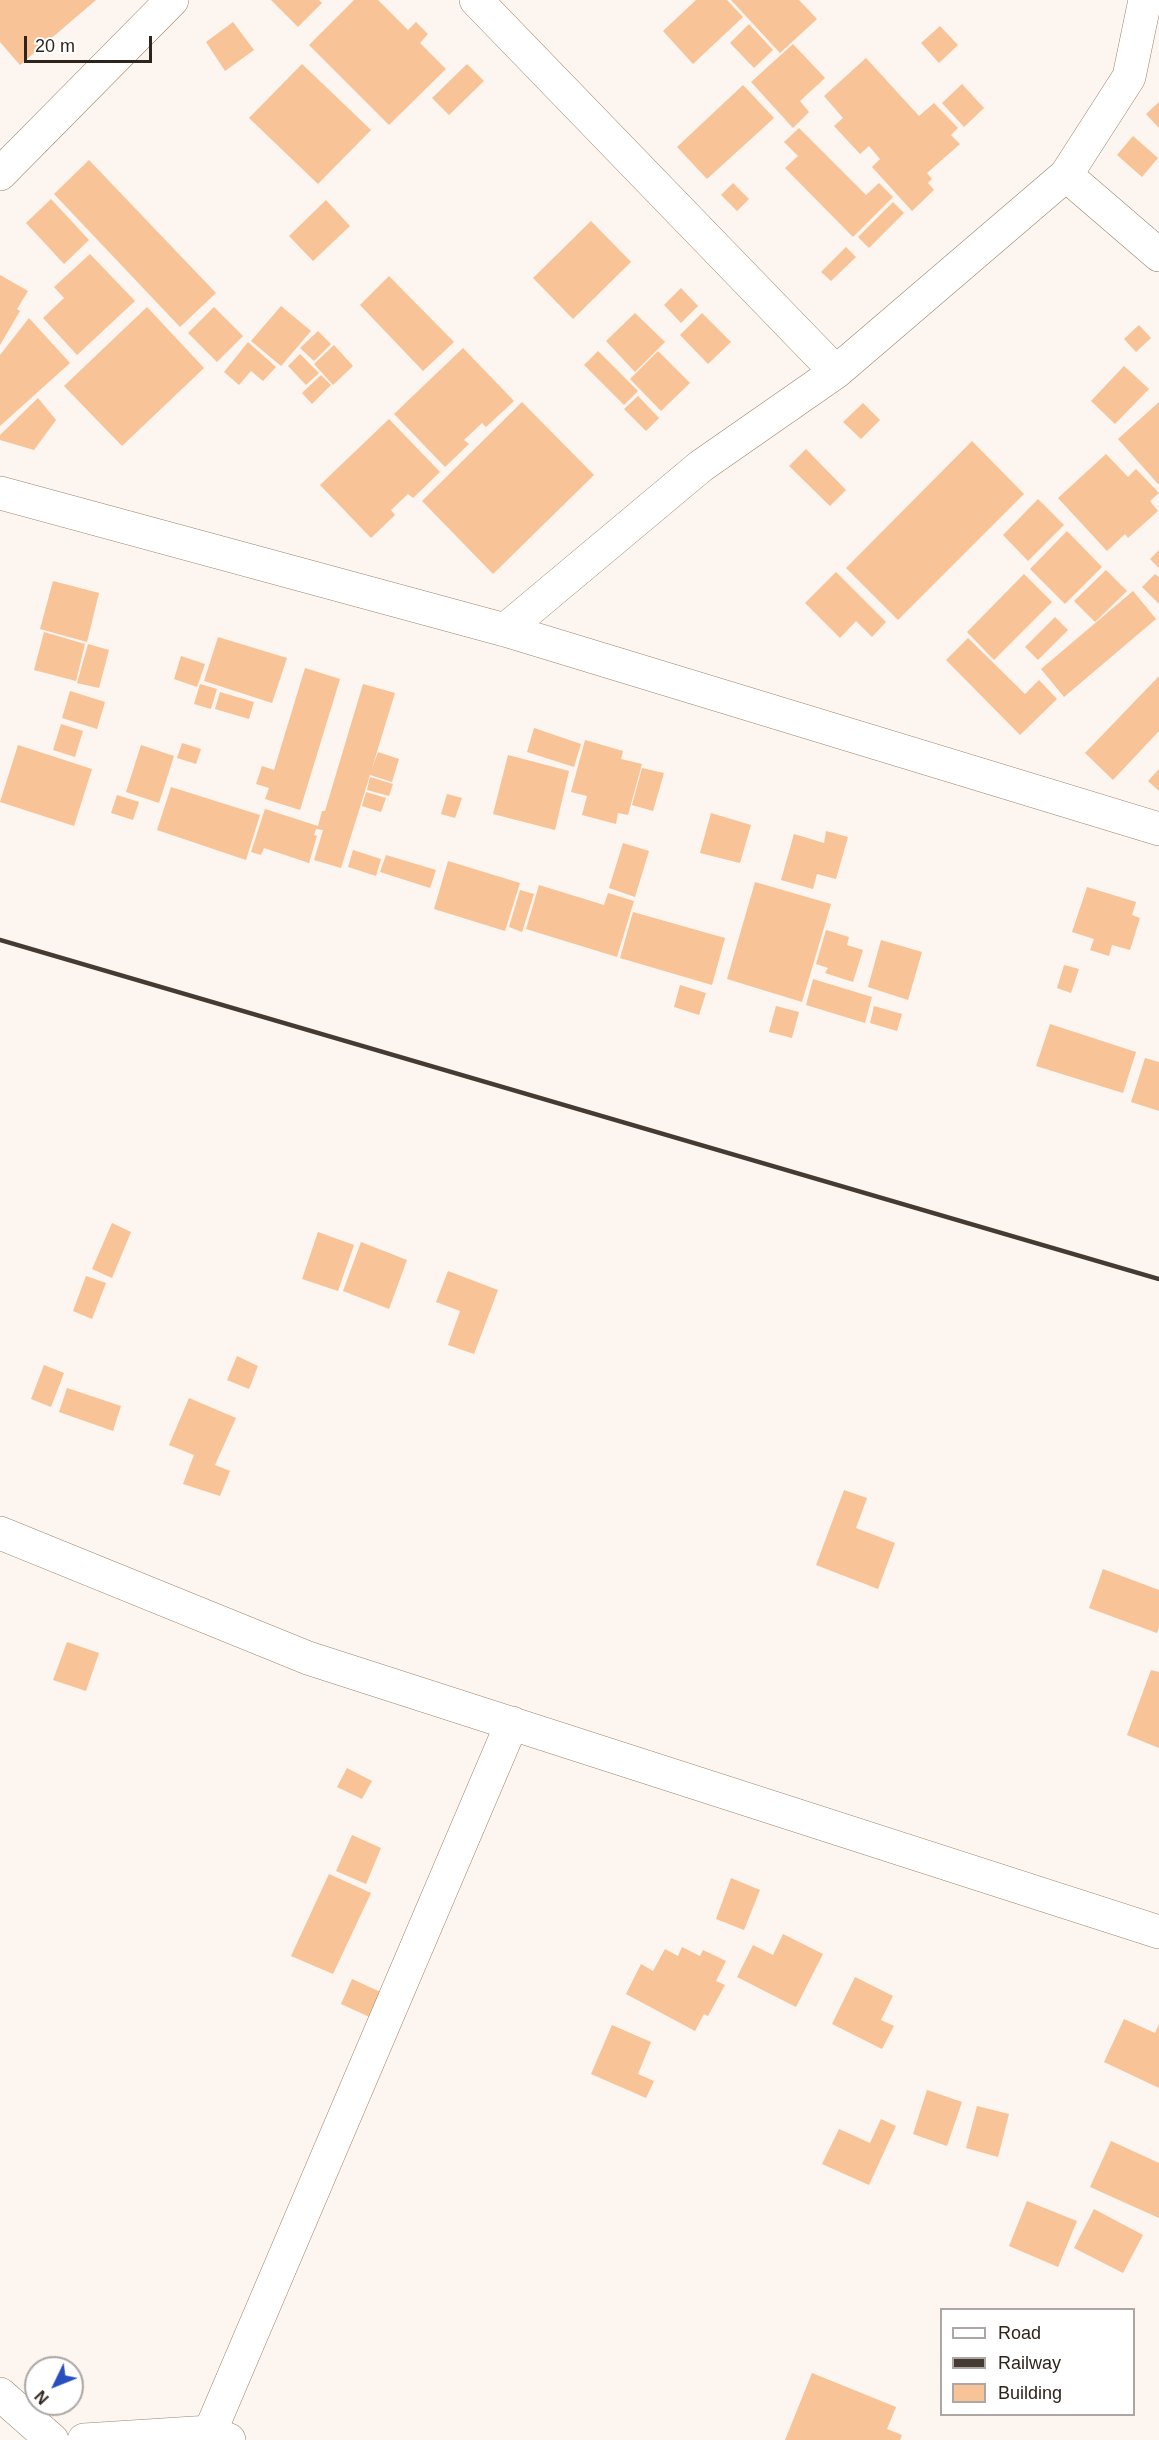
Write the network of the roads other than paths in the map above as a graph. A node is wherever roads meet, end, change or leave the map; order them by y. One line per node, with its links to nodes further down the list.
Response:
1 (172, 0): 4 (street)
2 (476, 0): 7 (street)
3 (1145, 0): 5 (street)
4 (0, 174)
5 (1066, 175): 6 (street); 7 (street)
6 (1159, 255)
7 (836, 372): 9 (street)
8 (0, 492): 9 (street)
9 (506, 630): 10 (street)
10 (1159, 828)
11 (0, 1533): 12 (street)
12 (512, 1723): 13 (street); 15 (street)
13 (1159, 1932)
14 (0, 2394): 16 (street)
15 (220, 2436): 17 (street)
16 (52, 2440)
17 (84, 2440)

